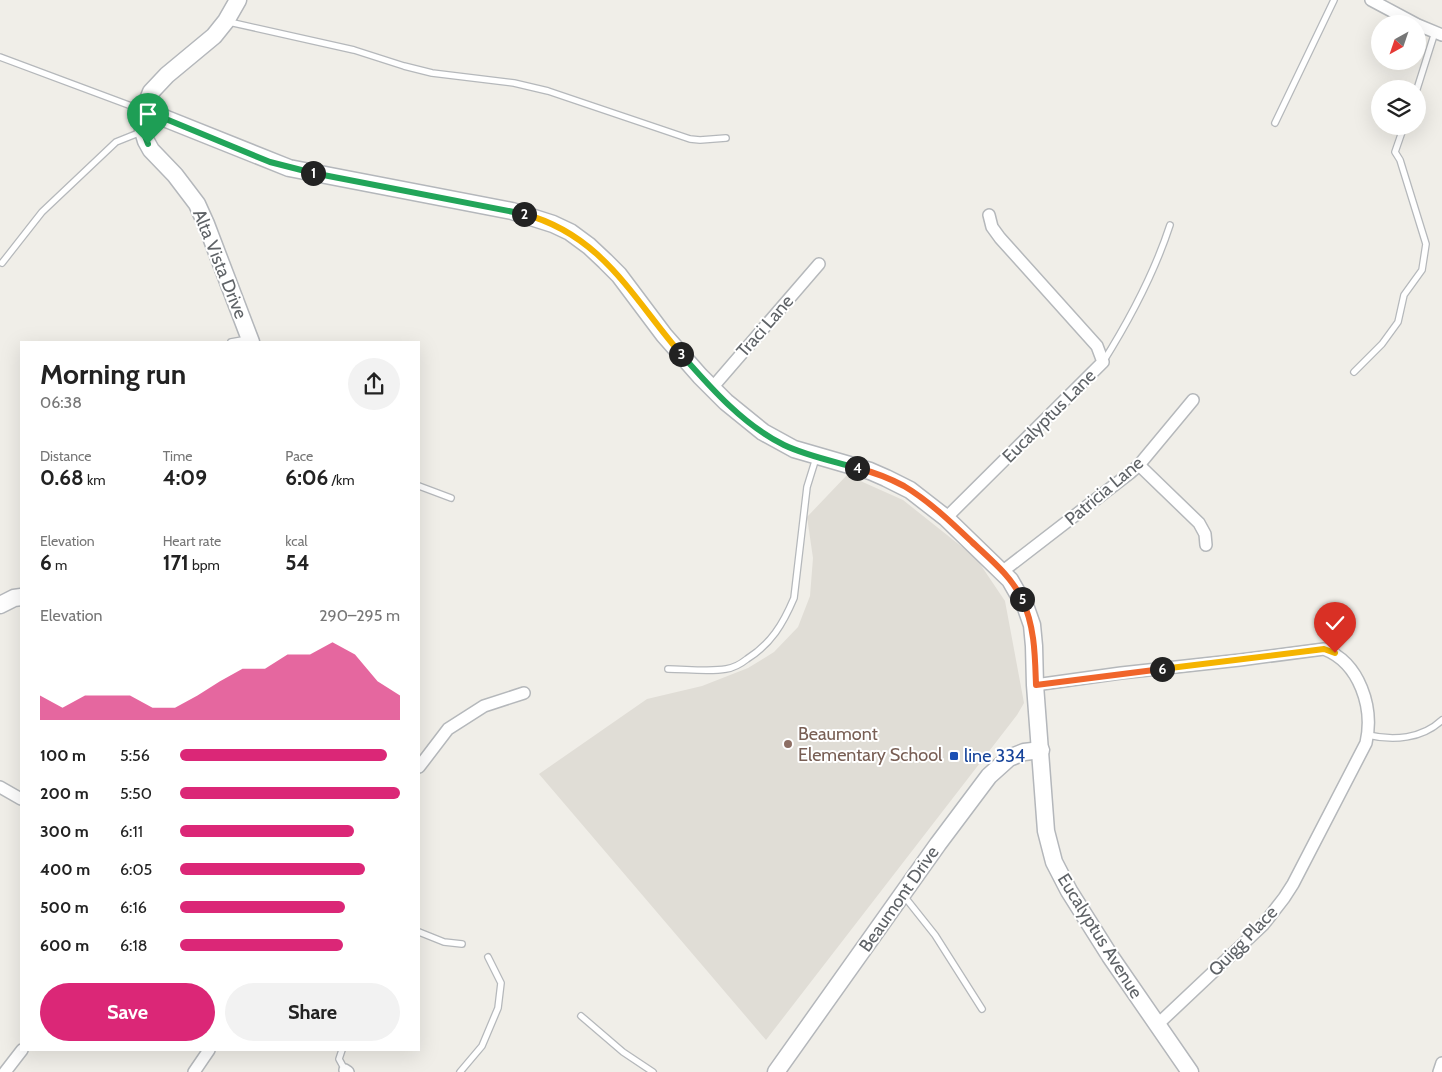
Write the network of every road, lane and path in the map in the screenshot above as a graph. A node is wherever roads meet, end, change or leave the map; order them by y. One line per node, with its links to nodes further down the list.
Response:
1 (238, 0): 5 (main road)
2 (1334, 0): 11 (lane)
3 (1374, 1): 4 (street)
4 (1400, 15)
5 (226, 21): 10 (main road); 14 (lane)
6 (1426, 28): 7 (street)
7 (1439, 34): 9 (lane)
8 (0, 57): 10 (lane)
9 (1420, 80)
10 (144, 110): 12 (main road); 22 (main road, Eucalyptus Avenue)
11 (1275, 123)
12 (143, 131): 17 (lane); 19 (main road, Alta Vista Drive)
13 (1401, 135): 21 (lane)
14 (726, 138)
15 (989, 215): 20 (street, Eucalyptus Lane)
16 (1170, 225): 20 (lane)
17 (2, 263)
18 (819, 264): 22 (street, Traci Lane)
19 (250, 341)
20 (1103, 362): 28 (street, Eucalyptus Lane)
21 (1354, 372)
22 (712, 388): 24 (main road, Eucalyptus Avenue)
23 (1193, 400): 25 (street, Patricia Lane)
24 (816, 456): 28 (main road, Eucalyptus Avenue); 33 (lane)
25 (1139, 465): 29 (street); 30 (street, Patricia Lane)
26 (420, 486): 27 (lane)
27 (451, 498)
28 (946, 518): 30 (main road, Eucalyptus Avenue)
29 (1206, 545)
30 (1003, 571): 34 (main road, Eucalyptus Avenue)
31 (20, 597): 32 (main road)
32 (0, 605)
33 (668, 669)
34 (1036, 685): 37 (street); 38 (main road, Eucalyptus Avenue)
35 (524, 693): 39 (street)
36 (1442, 720): 37 (lane)
37 (1368, 735): 48 (street, Quigg Place)
38 (1041, 750): 42 (main road, Beaumont Drive); 48 (main road, Eucalyptus Avenue)
39 (420, 766)
40 (0, 787): 41 (street)
41 (20, 797)
42 (902, 895): 46 (lane); 58 (main road, Beaumont Drive)
43 (420, 932): 44 (lane)
44 (462, 944)
45 (488, 957): 56 (lane)
46 (982, 1009)
47 (581, 1016): 57 (lane)
48 (1156, 1025): 59 (main road, Eucalyptus Avenue)
49 (21, 1051): 54 (street)
50 (208, 1051): 55 (street)
51 (342, 1051): 53 (lane)
52 (1442, 1062): 60 (street)
53 (347, 1071)
54 (5, 1072)
55 (194, 1072)
56 (460, 1072)
57 (653, 1072)
58 (776, 1072)
59 (1190, 1072)
60 (1439, 1072)

